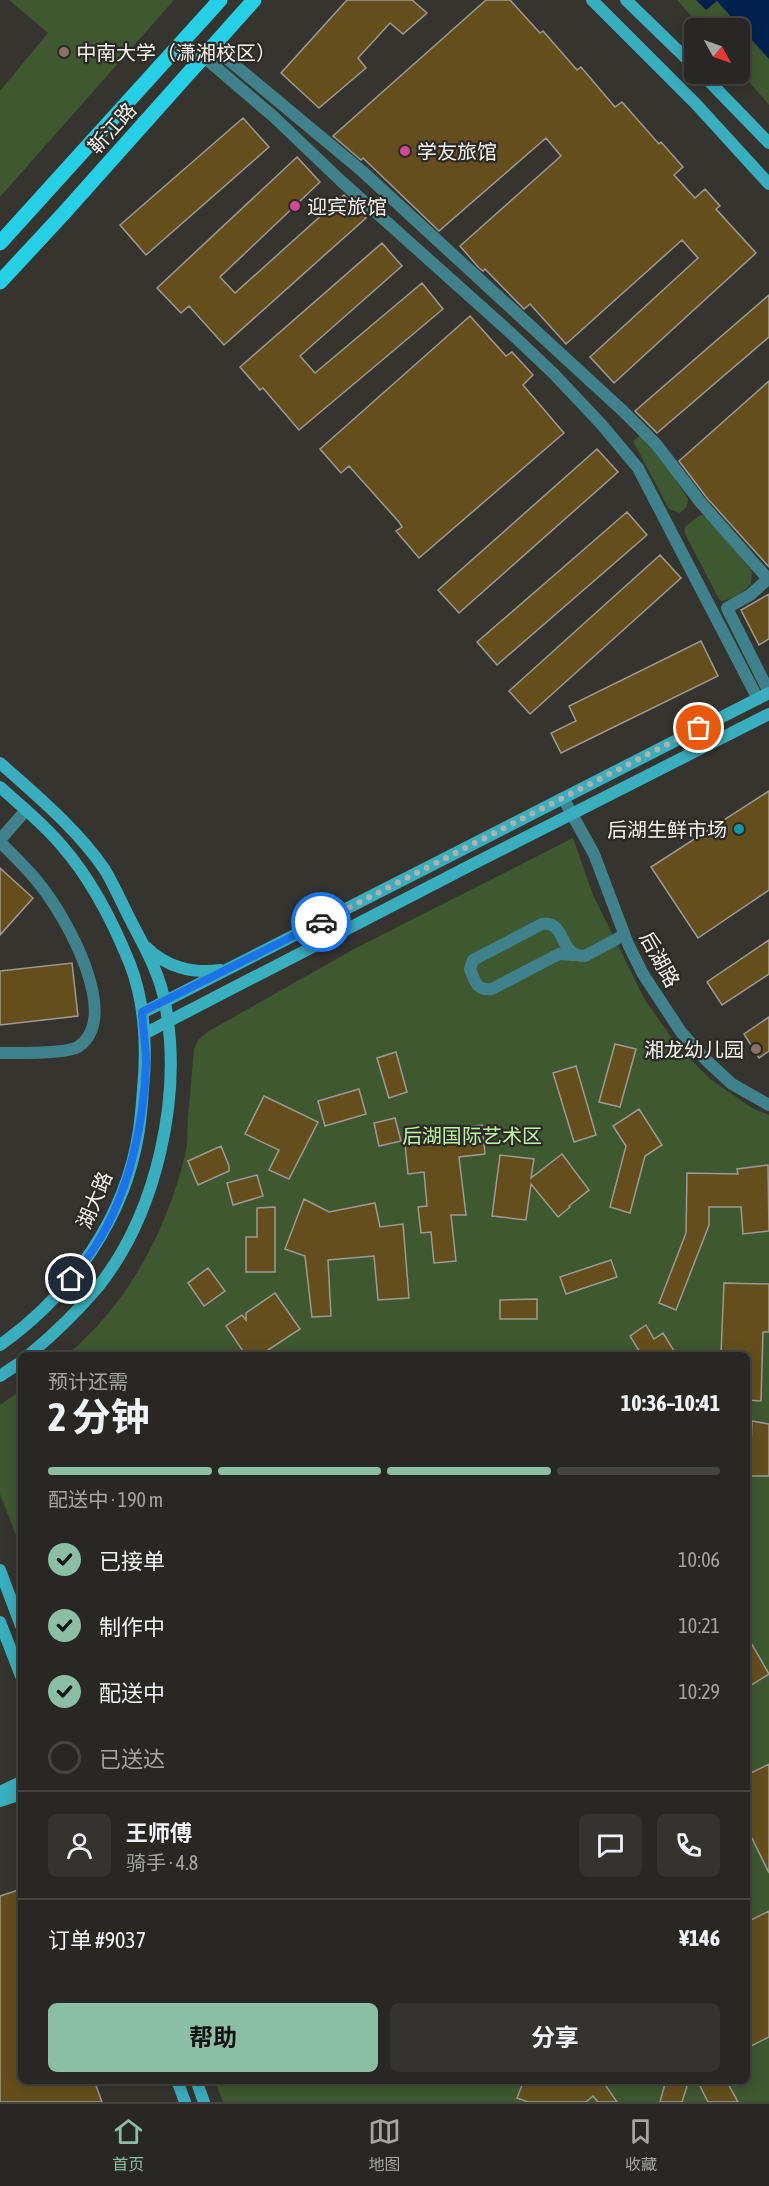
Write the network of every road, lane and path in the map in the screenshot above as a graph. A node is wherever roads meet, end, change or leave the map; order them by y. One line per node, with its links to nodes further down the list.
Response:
1 (220, 0): 10 (main road)
2 (254, 0): 5 (main road, 靳江路)
3 (592, 0): 9 (main road)
4 (626, 0): 6 (main road)
5 (208, 52): 11 (main road, 靳江路); 12 (street); 12 (street)
6 (684, 56)
7 (712, 84): 8 (main road)
8 (769, 143)
9 (769, 184)
10 (0, 243)
11 (0, 282)
12 (765, 695): 16 (main road)
13 (769, 714): 18 (main road)
14 (0, 763): 21 (main road)
15 (0, 787): 17 (main road, 湖大路)
16 (563, 798): 18 (street, 后湖路); 23 (main road)
17 (26, 810): 19 (street); 26 (main road, 湖大路)
18 (572, 813): 20 (street, 后湖路); 25 (main road)
19 (0, 841): 30 (street)
20 (624, 935): 22 (street); 31 (street, 后湖路)
21 (142, 942): 23 (main road); 24 (main road)
22 (574, 955): 22 (street)
23 (242, 963): 24 (main road)
24 (165, 1002): 26 (main road); 27 (main road)
25 (202, 1004): 27 (main road); 29 (main road)
26 (142, 1012): 28 (main road, 湖大路)
27 (168, 1021): 28 (main road); 29 (main road)
28 (144, 1034): 32 (main road, 湖大路)
29 (170, 1050): 33 (main road)
30 (0, 1053)
31 (769, 1105)
32 (0, 1345)
33 (32, 1352)
34 (18, 1365): 35 (main road)
35 (0, 1378)
36 (0, 1570): 37 (main road)
37 (18, 1618)
38 (0, 1622): 39 (main road)
39 (18, 1668)
40 (18, 1783): 41 (main road)
41 (0, 1792)
42 (18, 1795): 43 (main road)
43 (0, 1801)
44 (178, 2084): 46 (main road)
45 (197, 2084): 47 (main road)
46 (185, 2102)
47 (204, 2102)

